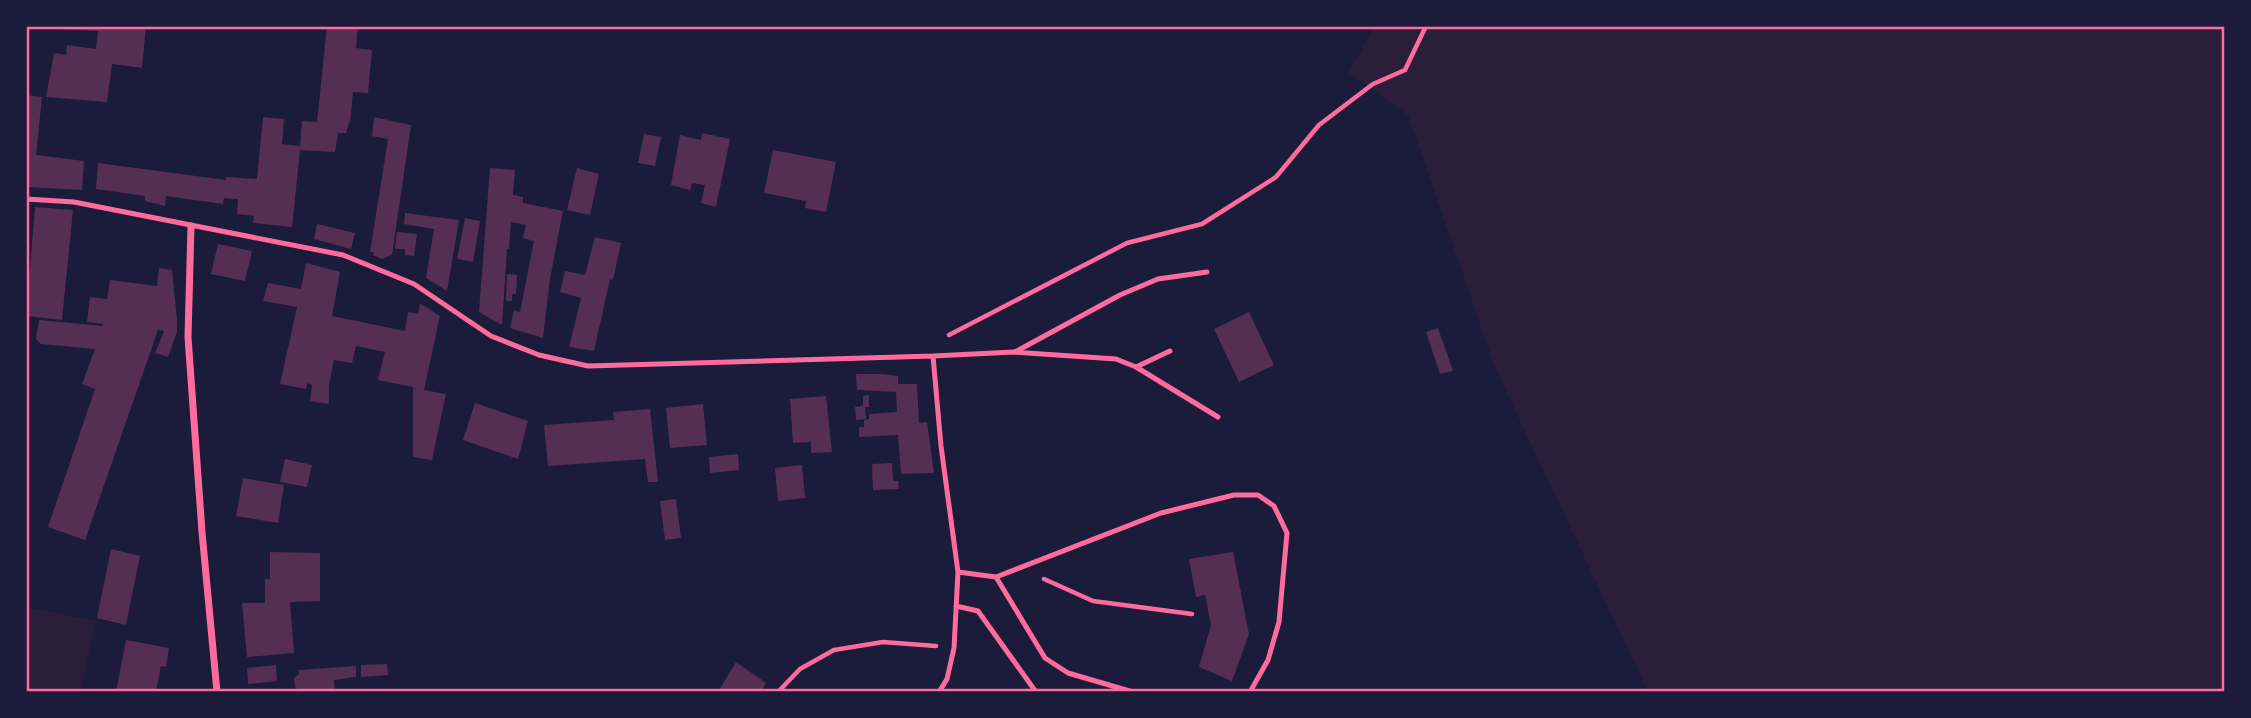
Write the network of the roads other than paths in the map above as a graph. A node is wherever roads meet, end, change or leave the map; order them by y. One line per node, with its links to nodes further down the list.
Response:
1 (26, 199): 2 (lane)
2 (191, 226): 6 (lane); 12 (street)
3 (1207, 271): 5 (lane)
4 (1171, 351): 7 (lane)
5 (1014, 352): 6 (lane); 7 (lane)
6 (933, 356): 9 (lane)
7 (1136, 367): 8 (lane)
8 (1218, 417)
9 (958, 572): 10 (lane); 11 (lane)
10 (996, 577): 15 (lane); 16 (lane)
11 (956, 606): 13 (lane); 14 (lane)
12 (217, 692)
13 (940, 692)
14 (1036, 692)
15 (1133, 692)
16 (1250, 692)

